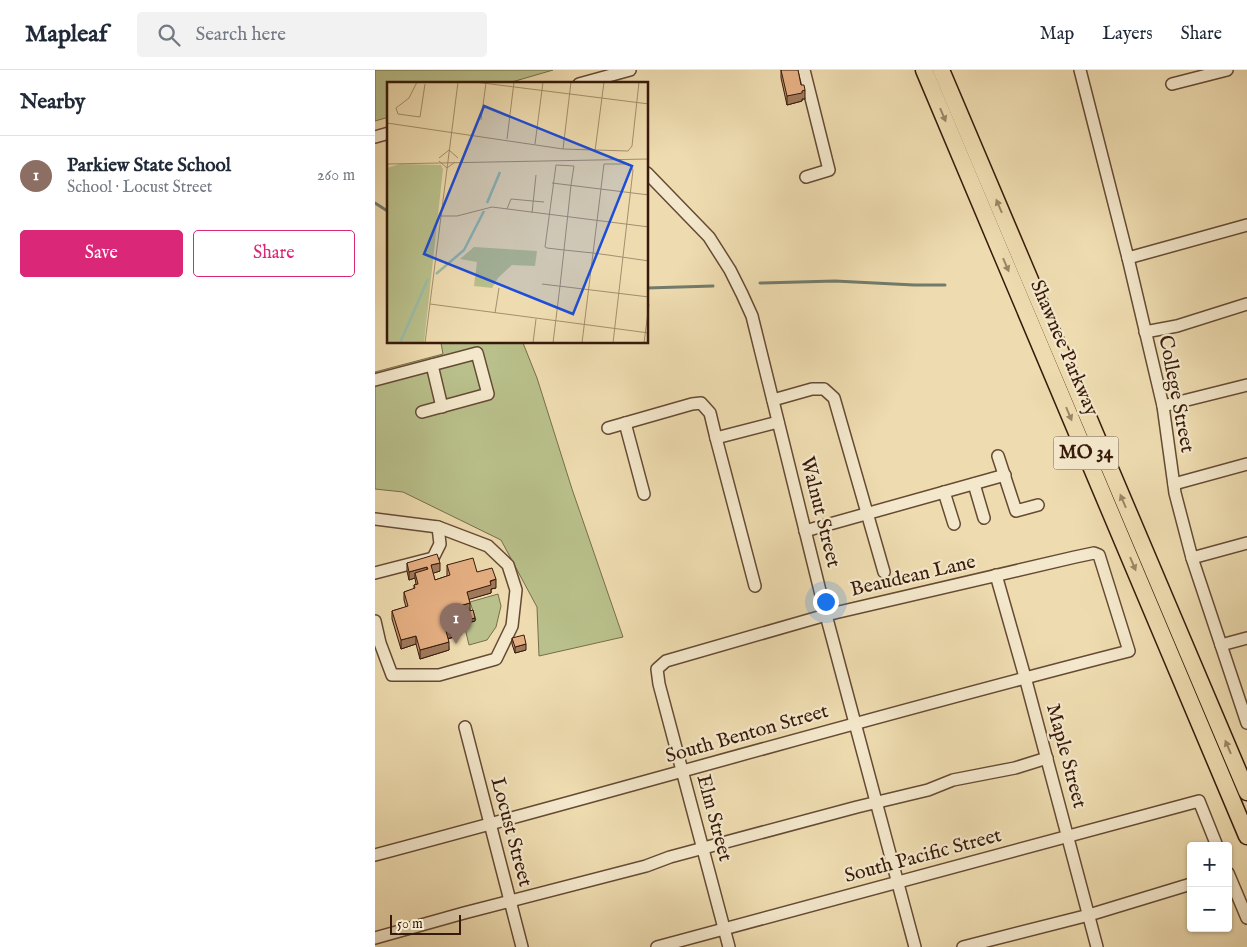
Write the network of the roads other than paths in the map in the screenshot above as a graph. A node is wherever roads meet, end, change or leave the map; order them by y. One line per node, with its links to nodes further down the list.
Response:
1 (630, 70): 7 (street)
2 (805, 70): 10 (street)
3 (924, 70): 62 (highway, Shawnee Parkway / MO 34, one-way to 62)
4 (941, 70): 58 (highway, Shawnee Parkway / MO 34, one-way to 4)
5 (1080, 70): 12 (street, College Street)
6 (1227, 70): 8 (street)
7 (603, 81)
8 (1172, 84)
9 (649, 176): 18 (street, Walnut Street)
10 (806, 177)
11 (1247, 225): 12 (street)
12 (1128, 258): 14 (street, College Street)
13 (1247, 304): 14 (street)
14 (1145, 332): 19 (street, College Street)
15 (432, 365): 16 (street); 20 (street); 20 (street)
16 (375, 380)
17 (1247, 385): 19 (street)
18 (773, 400): 22 (street, Walnut Street); 34 (street)
19 (1163, 406): 30 (street, College Street)
20 (442, 407): 21 (street)
21 (422, 412)
22 (778, 422): 25 (street); 39 (street, Walnut Street)
23 (625, 423): 24 (street); 25 (street); 32 (street)
24 (608, 428)
25 (716, 438): 45 (street)
26 (998, 456): 28 (street)
27 (1247, 464): 30 (street)
28 (1005, 476): 29 (street); 33 (street)
29 (974, 484): 31 (street); 35 (street)
30 (1174, 484): 41 (street, College Street)
31 (944, 492): 34 (street); 37 (street)
32 (644, 494)
33 (1038, 505)
34 (868, 513): 39 (street); 42 (street)
35 (984, 518)
36 (375, 519): 38 (street)
37 (954, 524)
38 (438, 527): 43 (street); 47 (street)
39 (805, 531): 46 (street, Walnut Street)
40 (1247, 543): 41 (street)
41 (1192, 558): 49 (street, College Street)
42 (884, 572)
43 (375, 573)
44 (996, 575): 46 (street, Beaudean Lane); 50 (street, Beaudean Lane); 52 (street, Maple Street)
45 (755, 586)
46 (826, 615): 51 (street, Beaudean Lane); 54 (street, Walnut Street)
47 (375, 621)
48 (1247, 638): 49 (street)
49 (1221, 645): 53 (street, College Street)
50 (1129, 651): 52 (street, South Benton Street)
51 (657, 669): 57 (street, Elm Street)
52 (1025, 677): 54 (street, South Benton Street); 56 (street, Maple Street)
53 (1247, 722)
54 (855, 724): 57 (street, South Benton Street); 59 (street, Walnut Street)
55 (465, 727): 60 (street, Locust Street)
56 (1047, 758): 59 (street); 61 (street, Maple Street)
57 (683, 772): 60 (street, South Benton Street); 64 (street, Elm Street)
58 (1247, 792)
59 (876, 803): 64 (street); 66 (street, Walnut Street)
60 (490, 824): 65 (street, South Benton Street); 69 (street, Locust Street)
61 (1067, 836): 63 (street, South Pacific Street); 66 (street, South Pacific Street); 70 (street, Maple Street)
62 (1247, 836)
63 (1215, 842)
64 (703, 849): 69 (street); 72 (street, Elm Street)
65 (375, 855)
66 (897, 882): 72 (street, South Pacific Street); 77 (street, Walnut Street)
67 (1232, 883): 71 (street)
68 (1187, 885): 70 (street)
69 (510, 901): 73 (street); 74 (street, Locust Street)
70 (1089, 915): 78 (street); 79 (street, Maple Street)
71 (1247, 918)
72 (724, 929): 75 (street, South Pacific Street); 76 (street, Elm Street)
73 (375, 938)
74 (522, 947)
75 (657, 947)
76 (729, 947)
77 (915, 947)
78 (963, 947)
79 (1097, 947)

